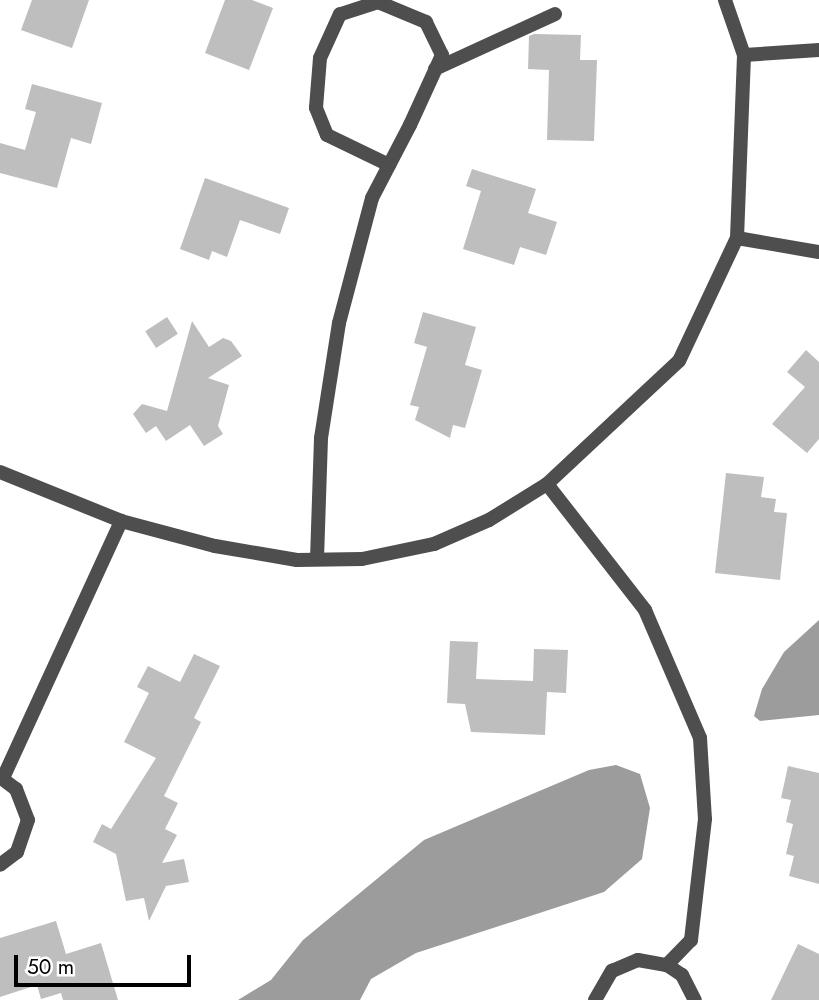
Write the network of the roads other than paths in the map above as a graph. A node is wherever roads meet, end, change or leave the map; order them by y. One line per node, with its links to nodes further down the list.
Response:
1 (726, 0): 4 (street)
2 (555, 14): 5 (street)
3 (819, 50): 4 (street)
4 (744, 55): 7 (street)
5 (435, 69): 6 (street); 6 (street)
6 (389, 165): 12 (street)
7 (737, 238): 8 (street); 10 (street)
8 (819, 252)
9 (0, 472): 11 (street)
10 (547, 484): 12 (street); 15 (street)
11 (121, 521): 12 (street); 13 (street)
12 (317, 559)
13 (2, 777): 14 (street)
14 (0, 865)
15 (667, 965): 16 (street); 17 (street)
16 (594, 1000)
17 (695, 1000)

